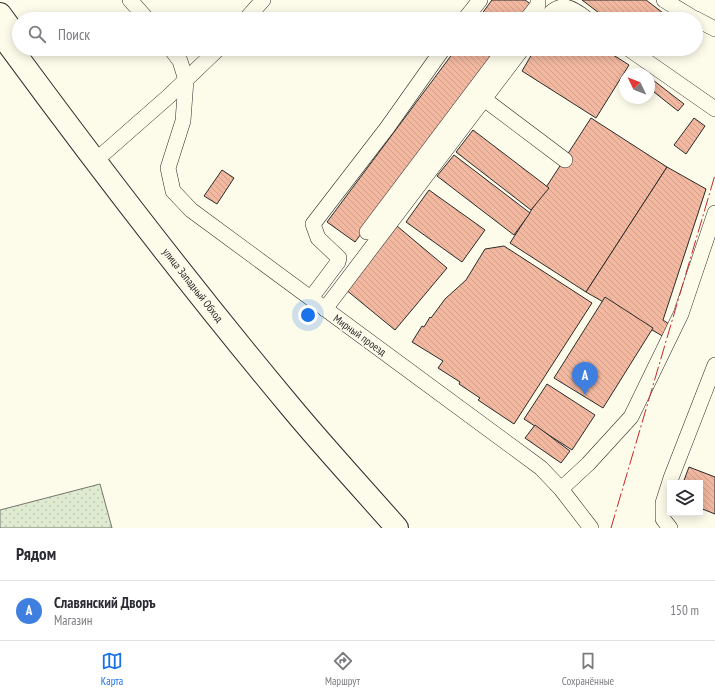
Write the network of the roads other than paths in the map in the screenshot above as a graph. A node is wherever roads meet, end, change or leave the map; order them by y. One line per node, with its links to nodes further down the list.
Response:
1 (130, 0): 6 (lane)
2 (263, 0): 7 (lane)
3 (480, 0): 8 (lane)
4 (538, 0): 9 (lane)
5 (664, 0): 12 (lane)
6 (141, 12)
7 (252, 12)
8 (471, 12)
9 (532, 12)
10 (550, 12): 11 (lane)
11 (577, 12)
12 (684, 12)
13 (0, 14): 16 (highway)
14 (703, 23): 15 (lane)
15 (715, 29)
16 (12, 30)
17 (0, 33): 18 (highway, улица Западный Обход)
18 (12, 48)
19 (18, 56): 30 (highway, улица Западный Обход)
20 (30, 56): 30 (highway, улица Западный Обход)
21 (176, 56): 27 (lane, Мирный проезд)
22 (211, 56): 27 (lane)
23 (438, 56): 34 (lane)
24 (500, 56): 33 (lane)
25 (517, 56): 28 (lane)
26 (639, 56): 29 (lane)
27 (186, 80): 30 (lane); 34 (lane, Мирный проезд)
28 (484, 99): 31 (lane); 35 (lane)
29 (715, 110)
30 (100, 158): 38 (highway, улица Западный Обход); 39 (highway, улица Западный Обход)
31 (565, 160)
32 (715, 212): 37 (lane)
33 (367, 232)
34 (311, 298): 35 (lane, Мирный проезд)
35 (325, 309): 37 (lane, Мирный проезд)
36 (715, 365): 41 (lane)
37 (561, 489): 40 (lane, Мирный проезд)
38 (397, 528)
39 (409, 528)
40 (592, 528)
41 (670, 528)

